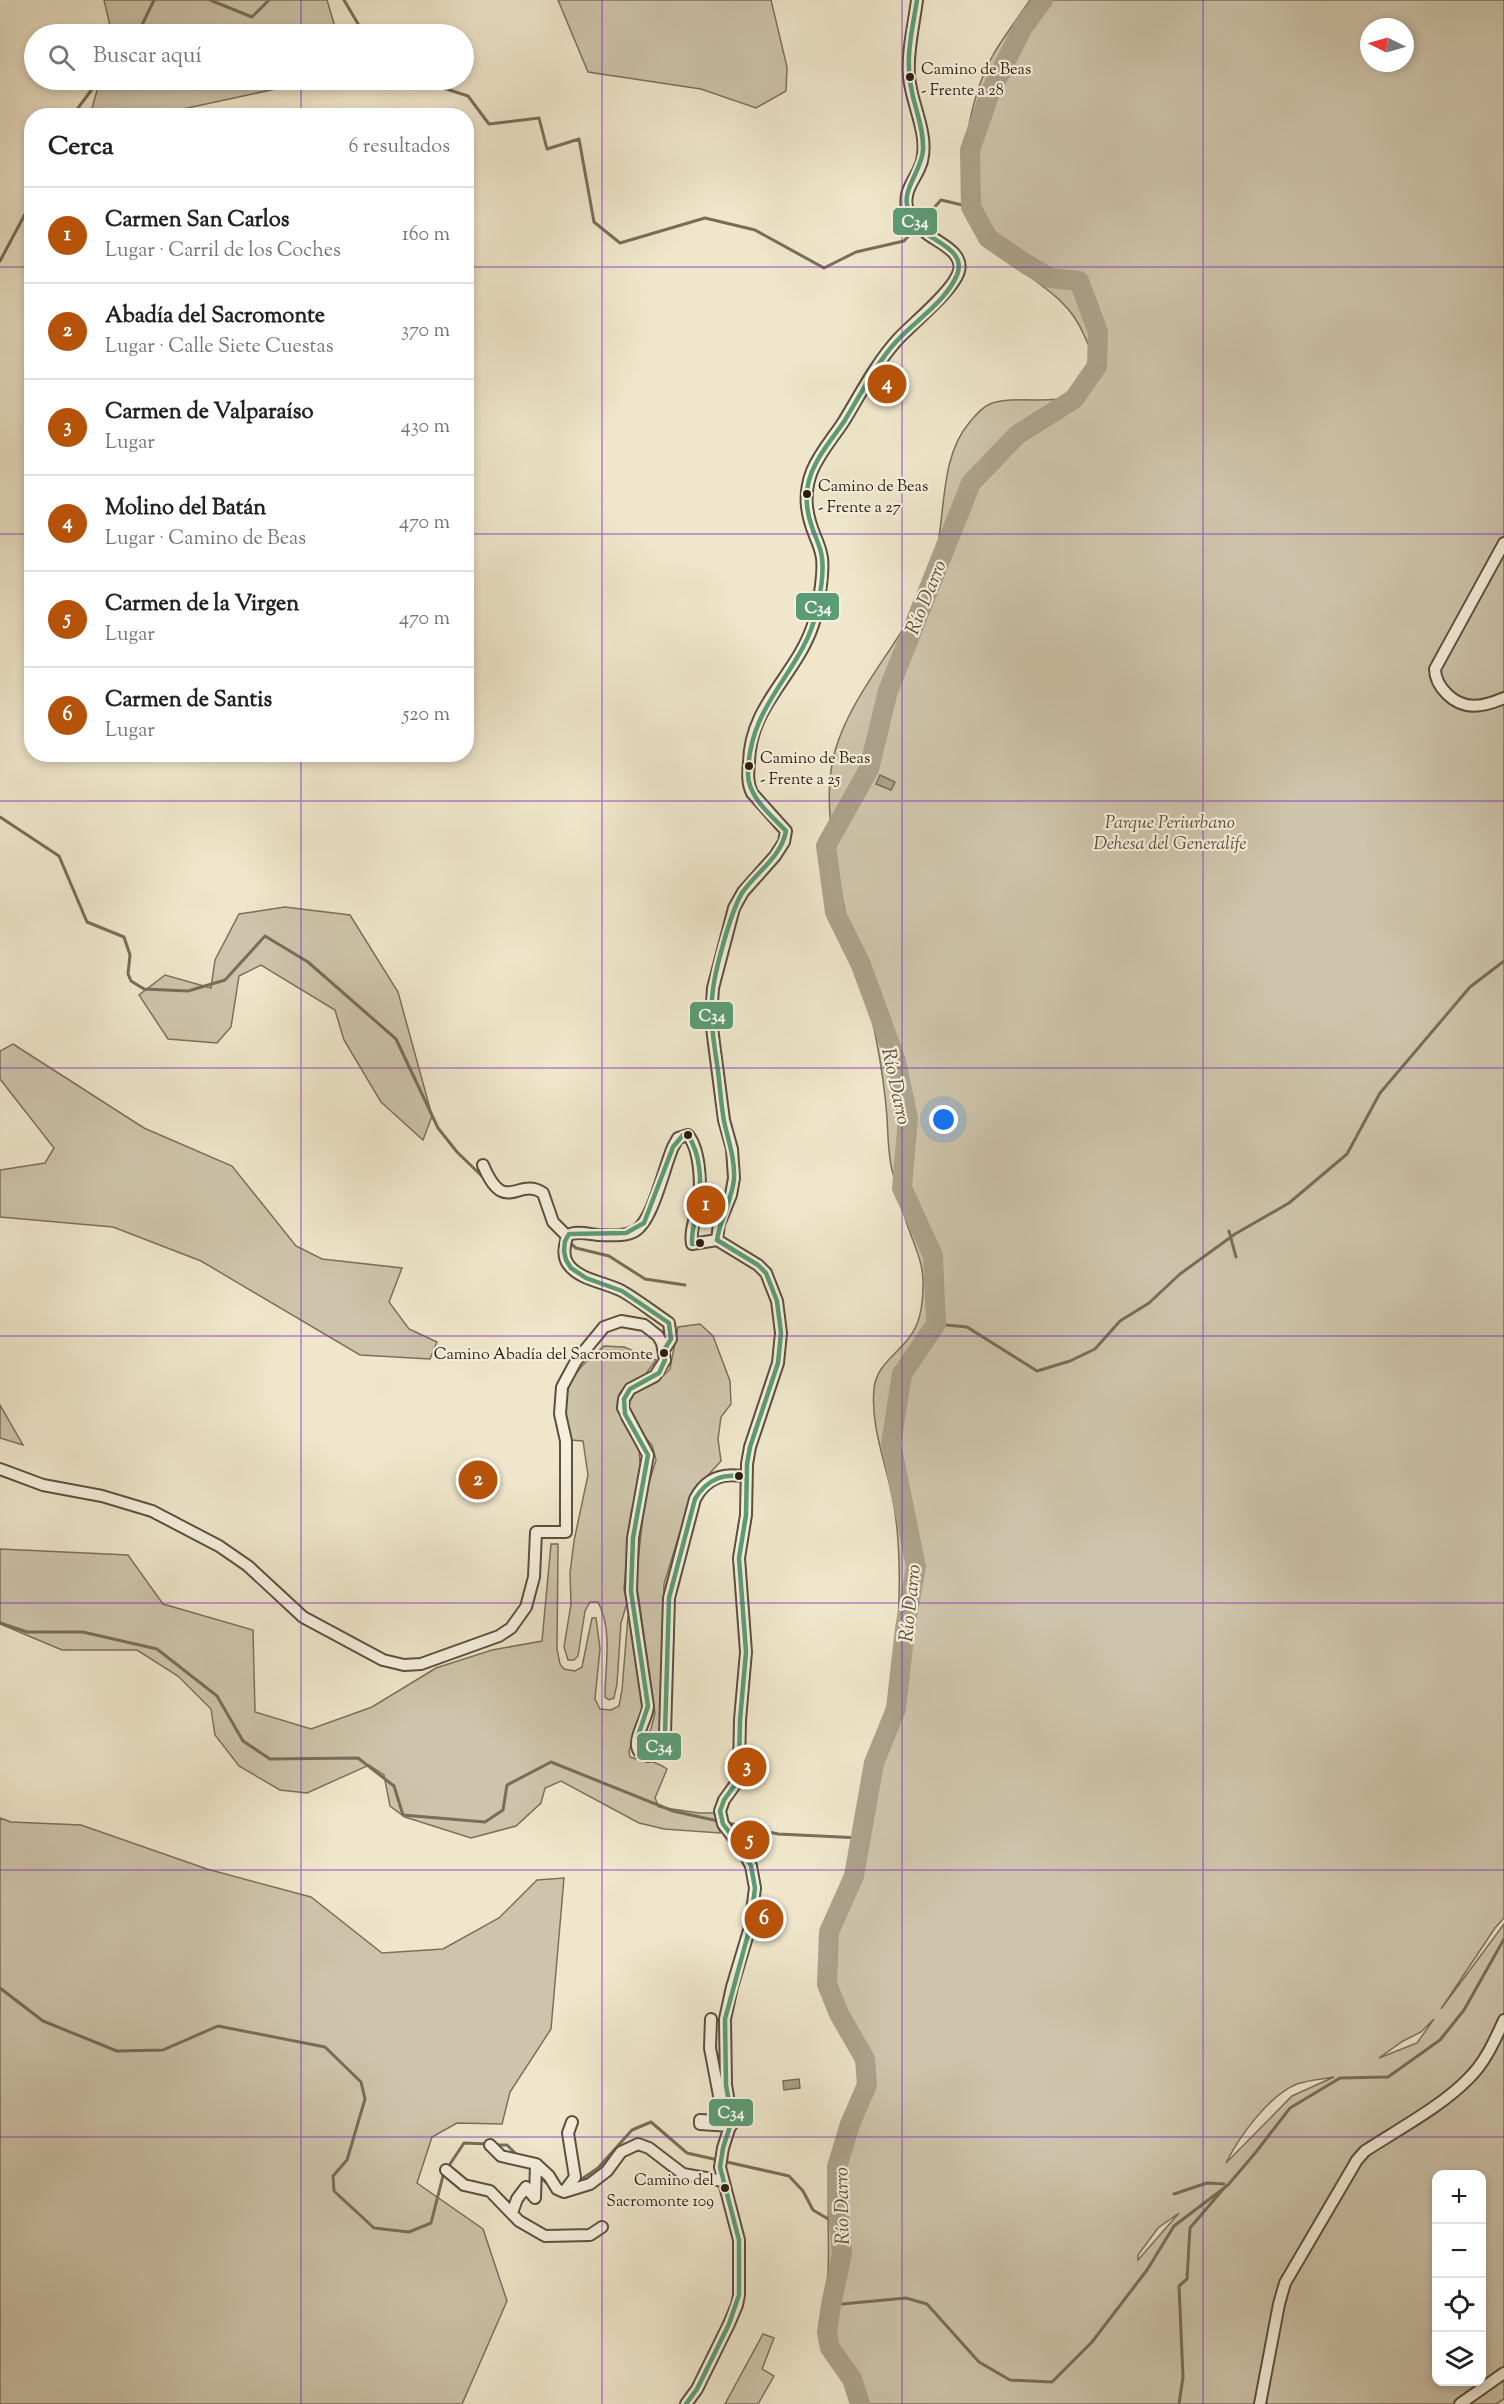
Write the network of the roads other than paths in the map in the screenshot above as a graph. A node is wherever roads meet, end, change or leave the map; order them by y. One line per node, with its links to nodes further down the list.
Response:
1 (917, 0): 6 (street)
2 (1504, 543): 3 (street)
3 (1504, 698)
4 (483, 1165): 5 (street)
5 (567, 1236): 6 (street); 7 (street)
6 (717, 1240): 9 (street)
7 (664, 1350): 8 (street); 9 (street)
8 (0, 1469)
9 (746, 1477): 13 (street)
10 (711, 2019): 13 (street)
11 (1504, 2020): 23 (street)
12 (572, 2122): 18 (street)
13 (731, 2126): 17 (street)
14 (490, 2145): 15 (street)
15 (536, 2164): 18 (street); 19 (street)
16 (446, 2170): 19 (street)
17 (723, 2181): 18 (street); 22 (street)
18 (564, 2192)
19 (512, 2213): 20 (street)
20 (602, 2227)
21 (1504, 2373): 24 (street)
22 (686, 2404)
23 (1260, 2404)
24 (1461, 2404)

